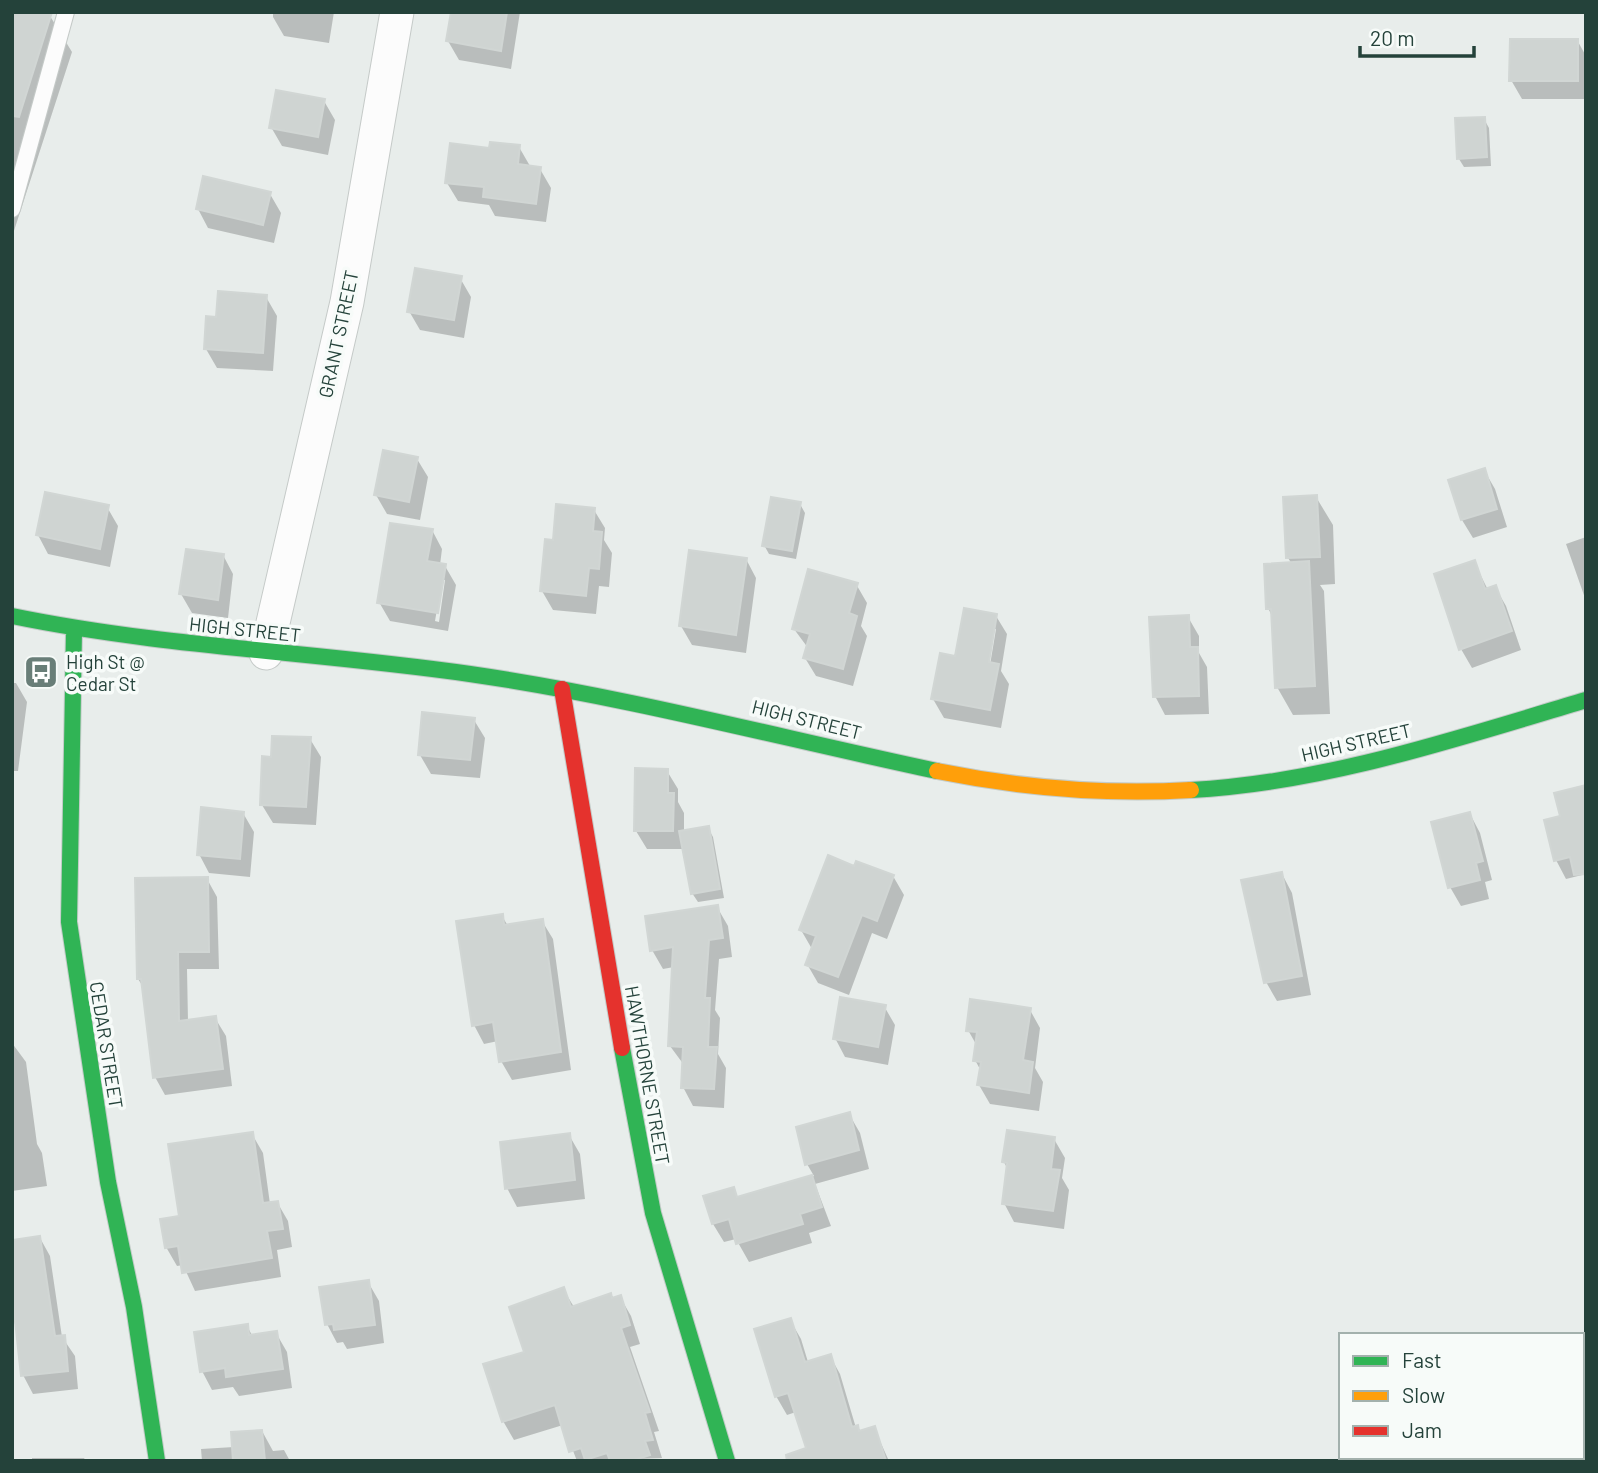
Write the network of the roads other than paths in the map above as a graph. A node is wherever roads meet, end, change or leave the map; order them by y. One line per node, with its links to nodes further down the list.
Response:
1 (66, 12): 3 (lane)
2 (397, 12): 6 (street, GRANT STREET)
3 (12, 209)
4 (12, 616): 5 (street, HIGH STREET)
5 (74, 630): 6 (street, HIGH STREET); 9 (street, CEDAR STREET)
6 (266, 653): 7 (street, HIGH STREET)
7 (562, 689): 8 (street, HIGH STREET); 10 (street, HAWTHORNE STREET)
8 (1586, 700)
9 (157, 1461)
10 (726, 1461)

